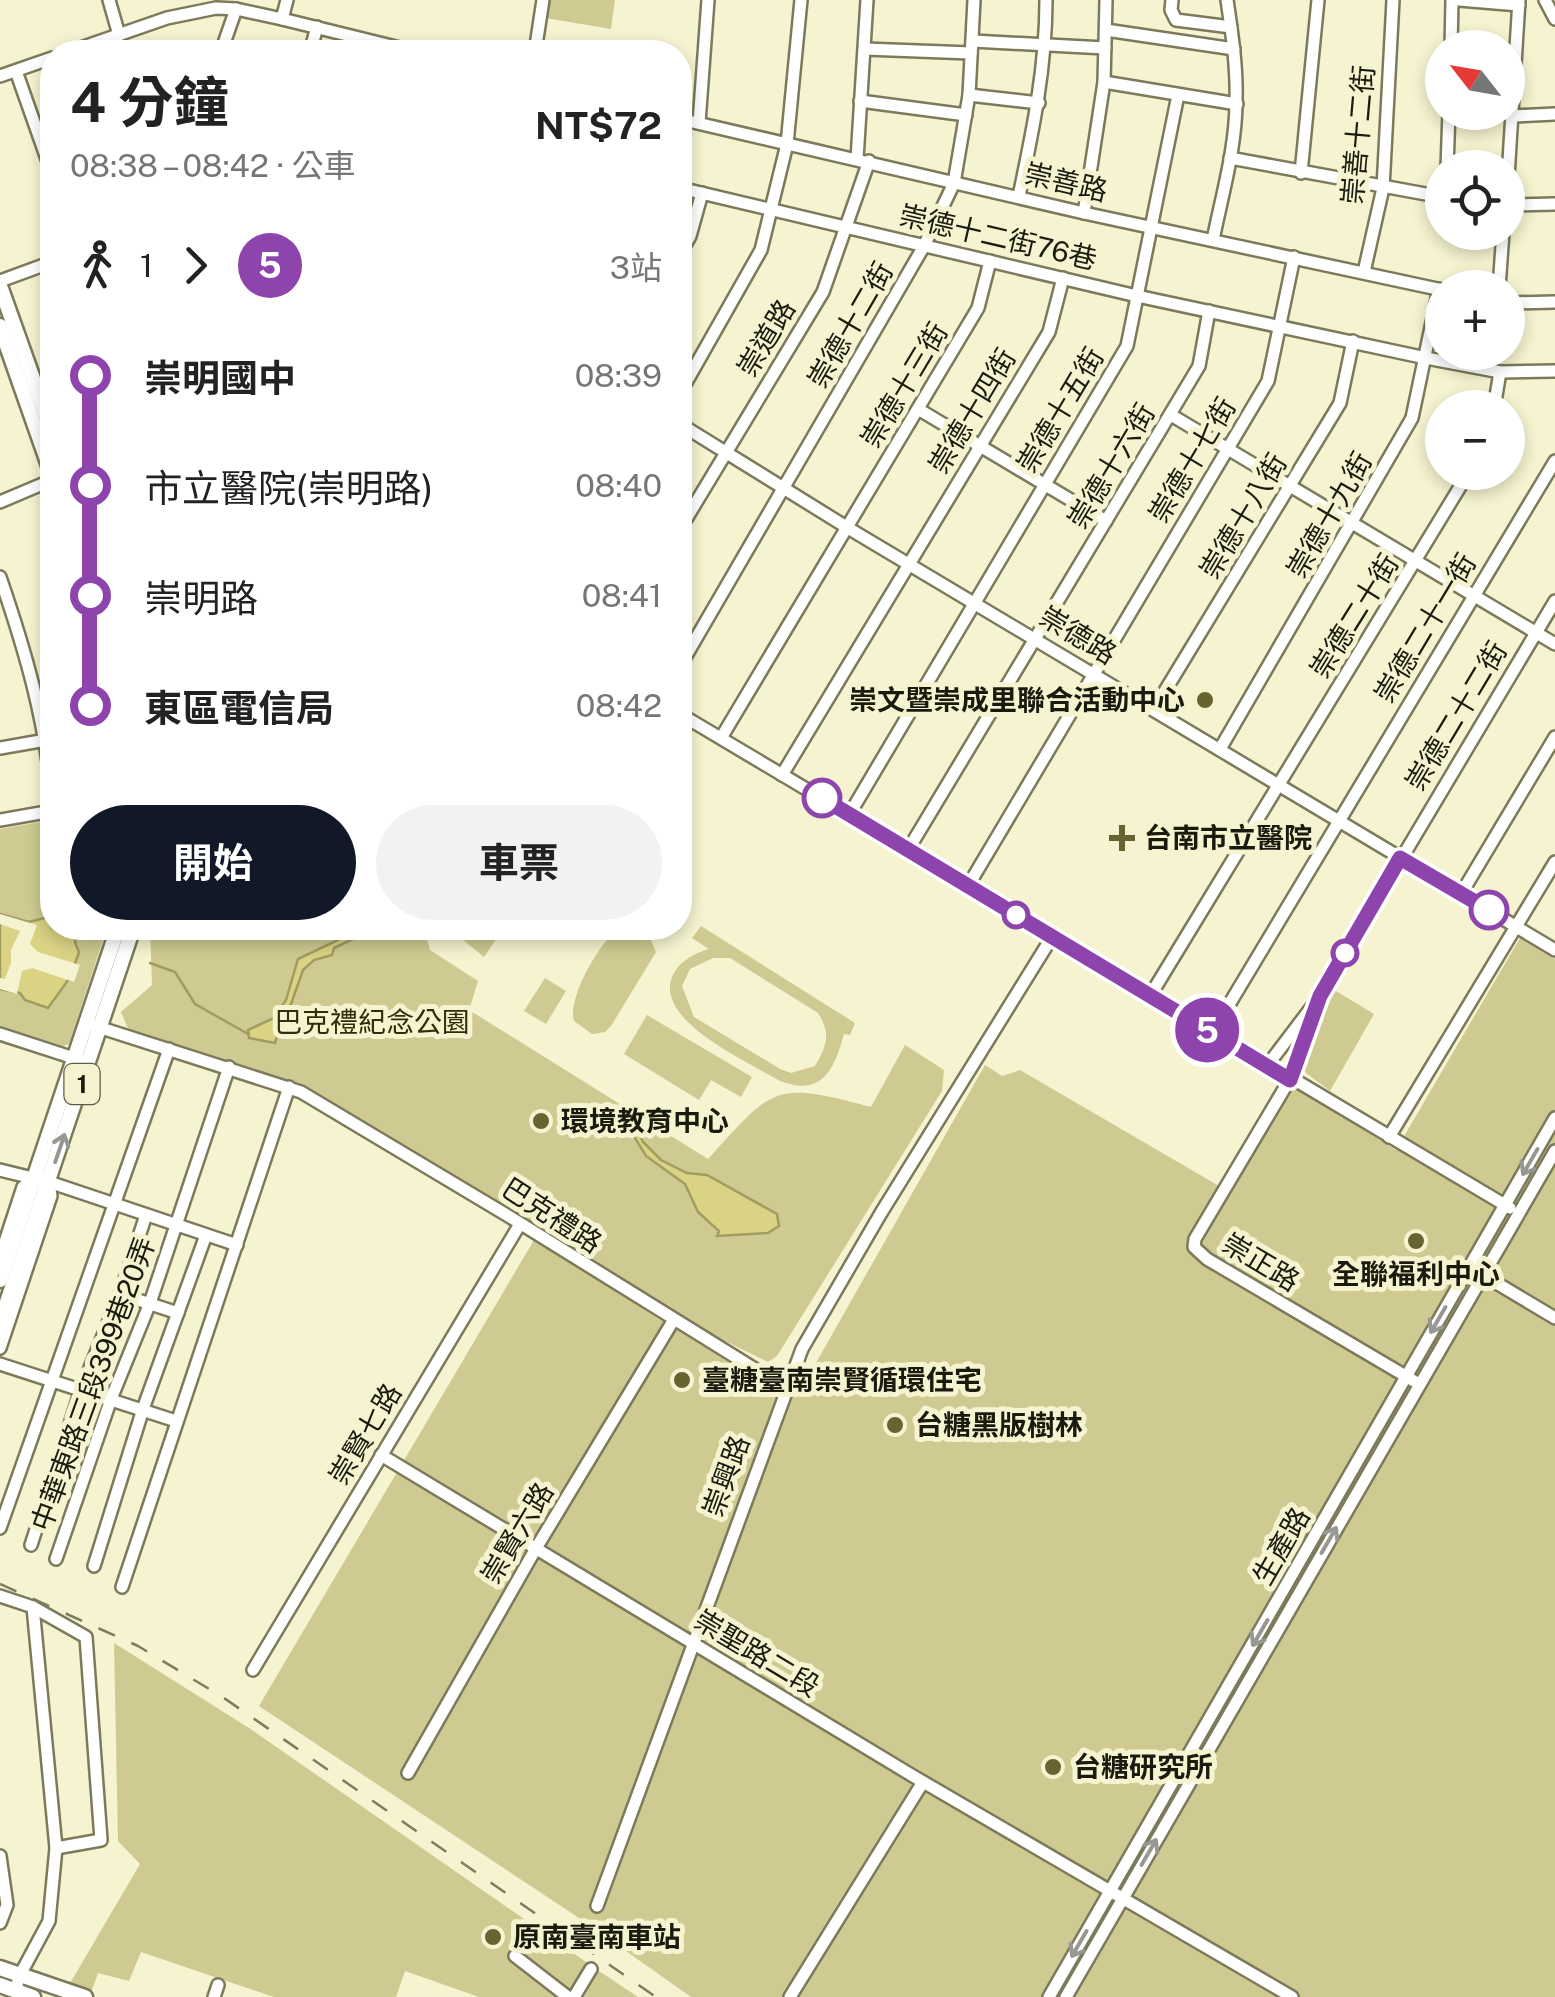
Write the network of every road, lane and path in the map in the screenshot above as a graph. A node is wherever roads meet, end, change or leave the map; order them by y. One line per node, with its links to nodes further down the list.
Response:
1 (109, 0): 25 (street)
2 (287, 0): 18 (street)
3 (544, 0): 30 (street)
4 (708, 0): 50 (street)
5 (801, 0): 51 (street)
6 (866, 0): 35 (street, 崇道路)
7 (974, 0): 32 (street, 崇德十二街)
8 (1046, 0): 31 (street)
9 (1106, 0): 22 (street)
10 (1172, 0): 21 (street)
11 (1227, 0): 21 (street)
12 (1318, 0): 54 (street)
13 (1393, 0): 56 (street, 崇善十二街)
14 (1456, 0): 16 (street); 23 (street)
15 (1545, 0): 19 (street)
16 (1519, 2): 24 (street)
17 (236, 9): 18 (street); 25 (street); 27 (street)
18 (282, 19): 20 (street)
19 (1555, 19)
20 (316, 27): 28 (street); 29 (street)
21 (1231, 27): 34 (street)
22 (1106, 30): 33 (street); 34 (street)
23 (1453, 30)
24 (1518, 30)
25 (119, 35): 26 (street)
26 (104, 40)
27 (225, 40)
28 (313, 40)
29 (368, 40)
30 (537, 40)
31 (1046, 45): 32 (street); 33 (street); 43 (street)
32 (972, 47): 35 (street); 40 (street, 崇德十二街)
33 (1105, 48): 39 (street)
34 (1234, 48): 44 (street)
35 (865, 49): 42 (street, 崇道路)
36 (40, 62): 37 (street)
37 (16, 71): 38 (street); 48 (street)
38 (0, 76)
39 (1104, 82): 41 (street); 64 (street)
40 (969, 94): 43 (street); 46 (street, 崇德十二街)
41 (1178, 95): 44 (street); 65 (street, 崇德十五街)
42 (860, 101): 46 (street); 53 (street, 崇道路)
43 (1039, 103): 60 (street)
44 (1236, 104): 52 (street)
45 (1555, 114): 47 (street)
46 (966, 115): 55 (street, 崇德十二街)
47 (1525, 115)
48 (40, 121)
49 (692, 122): 50 (street, 崇善路)
50 (700, 124): 51 (street, 崇善路)
51 (788, 144): 53 (street, 崇善路); 63 (street)
52 (1230, 158): 54 (street); 68 (street)
53 (863, 160): 55 (street, 崇善路); 66 (street, 崇道路)
54 (1301, 173): 56 (street)
55 (954, 182): 60 (street, 崇善路); 69 (street, 崇德十二街)
56 (1383, 188): 59 (street); 73 (street, 崇善十二街)
57 (692, 191): 58 (street, 崇德十二街76巷)
58 (702, 193): 63 (street, 崇德十二街76巷); 67 (street)
59 (1425, 194)
60 (1019, 196): 64 (street, 崇善路)
61 (1555, 204): 62 (street)
62 (1525, 205)
63 (772, 210): 66 (street, 崇德十二街76巷); 87 (street)
64 (1084, 213): 65 (street, 崇善路)
65 (1150, 226): 68 (street, 崇善路); 77 (street, 崇德十五街)
66 (847, 227): 69 (street, 崇德十二街76巷); 98 (street, 崇道路)
67 (692, 229)
68 (1213, 240): 70 (street, 崇善路)
69 (924, 246): 71 (street, 崇德十二街76巷); 103 (street, 崇德十二街)
70 (1294, 257): 73 (street, 崇善路); 82 (street, 崇德十七街)
71 (990, 261): 74 (street, 崇德十二街76巷); 92 (street, 崇德十三街)
72 (40, 267): 75 (street)
73 (1364, 272): 76 (street, 崇善路)
74 (1063, 278): 77 (street, 崇德十二街76巷); 96 (street, 崇德十四街)
75 (0, 284): 91 (main road)
76 (1425, 286)
77 (1137, 296): 80 (street, 崇德十二街76巷); 101 (street, 崇德十五街)
78 (1555, 302): 79 (street)
79 (1525, 303)
80 (1209, 311): 82 (street, 崇德十二街76巷); 93 (street, 崇德十六街)
81 (0, 326): 95 (main road)
82 (1280, 326): 83 (street, 崇德十二街76巷); 97 (street, 崇德十七街)
83 (1353, 341): 84 (street, 崇德十二街76巷); 102 (street, 崇德十八街)
84 (1425, 358)
85 (1425, 362): 108 (street, 崇德十九街)
86 (1489, 370): 89 (street, 崇德十二街76巷)
87 (692, 371)
88 (1555, 371): 89 (street, 崇德十二街76巷)
89 (1500, 372): 90 (street)
90 (1497, 390)
91 (40, 398)
92 (918, 409): 96 (street); 109 (street, 崇德十三街)
93 (1171, 415): 97 (street); 107 (street, 崇德十六街)
94 (692, 431): 98 (street, 崇德路)
95 (40, 442)
96 (980, 446): 101 (street); 111 (street, 崇德十四街)
97 (1228, 449): 102 (street); 120 (street, 崇德十七街)
98 (726, 452): 103 (street, 崇德路); 106 (street, 崇道路)
99 (1555, 461): 113 (street, 崇德二十一街)
100 (40, 483): 105 (street)
101 (1045, 485): 107 (street); 115 (street, 崇德十五街)
102 (1290, 487): 108 (street); 121 (street, 崇德十八街)
103 (784, 489): 109 (street, 崇德路); 119 (street, 崇德十二街)
104 (1458, 490): 110 (street, 崇德二十街)
105 (0, 502)
106 (692, 509)
107 (1106, 521): 117 (street, 崇德十六街)
108 (1353, 524): 110 (street); 128 (street, 崇德十九街)
109 (848, 528): 111 (street, 崇德路); 125 (street, 崇德十三街)
110 (1416, 562): 113 (street); 130 (street, 崇德二十街)
111 (908, 564): 115 (street, 崇德路); 129 (street, 崇德十四街)
112 (0, 576): 122 (street)
113 (1473, 596): 116 (street); 134 (street, 崇德二十一街)
114 (1555, 600): 116 (street, 崇德二十二街)
115 (974, 603): 117 (street, 崇德路); 132 (street, 崇德十五街)
116 (1536, 633): 118 (street); 136 (street, 崇德二十二街)
117 (1035, 639): 120 (street, 崇德路); 135 (street, 崇德十六街)
118 (1555, 644)
119 (692, 646)
120 (1094, 674): 121 (street, 崇德路); 138 (street, 崇德十七街)
121 (1154, 709): 128 (street, 崇德路)
122 (40, 710)
123 (692, 721): 125 (street)
124 (1555, 737): 139 (street)
125 (721, 738): 129 (street)
126 (40, 741): 127 (street)
127 (0, 748)
128 (1220, 749): 130 (street, 崇德路)
129 (782, 775): 132 (street)
130 (1280, 784): 134 (street, 崇德路); 145 (street, 崇德二十街)
131 (40, 813): 133 (street)
132 (849, 815): 135 (street)
133 (0, 820)
134 (1339, 820): 136 (street, 崇德路); 148 (street, 崇德二十一街)
135 (908, 850): 138 (street)
136 (1400, 858): 139 (street, 崇德路); 146 (street, 崇德二十二街)
137 (1555, 862): 140 (street)
138 (968, 886): 141 (street)
139 (1462, 894): 140 (street, 崇德路)
140 (1516, 927): 144 (street, 崇德路); 158 (street)
141 (1052, 937): 145 (street); 184 (street, 崇興路)
142 (115, 940): 147 (main road, 1)
143 (127, 940): 147 (main road, 1)
144 (1555, 950)
145 (1150, 996): 148 (street)
146 (1320, 996): 153 (street); 155 (street)
147 (93, 1025): 150 (street, 巴克禮路); 151 (main road, 1); 152 (main road, 1)
148 (1212, 1033): 153 (street)
149 (0, 1034): 151 (street)
150 (169, 1049): 154 (street, 巴克禮路); 162 (street)
151 (74, 1058): 152 (street); 161 (main road, 1)
152 (89, 1063): 161 (main road, 1, one-way to 152)
153 (1267, 1066): 155 (street)
154 (229, 1067): 156 (street, 巴克禮路); 167 (street, 中華東路三段399巷20弄)
155 (1290, 1080): 158 (street); 182 (street, 崇正路)
156 (289, 1087): 166 (street, 巴克禮路); 170 (street)
157 (1555, 1118): 163 (street, 生產路, one-way to 163)
158 (1389, 1137): 163 (street)
159 (1555, 1151): 164 (street, 生產路)
160 (0, 1170): 161 (street)
161 (42, 1180): 162 (street); 169 (main road, 1); 171 (street); 180 (street)
162 (115, 1204): 165 (street); 183 (street)
163 (1504, 1205): 164 (street); 182 (street, 生產路, one-way to 182)
164 (1519, 1214): 172 (street, 生產路)
165 (146, 1216): 167 (street); 174 (street)
166 (520, 1224): 178 (street, 巴克禮路); 190 (street, 崇賢七路)
167 (177, 1226): 168 (street); 175 (street, 中華東路三段399巷20弄)
168 (206, 1235): 170 (street); 176 (street)
169 (21, 1239): 173 (main road, 1); 179 (main road, 1)
170 (237, 1245): 189 (street)
171 (0, 1257)
172 (1482, 1275): 177 (street); 185 (street, 生產路)
173 (0, 1280)
174 (120, 1294): 175 (street); 186 (street)
175 (150, 1303): 176 (street); 187 (street, 中華東路三段399巷20弄)
176 (178, 1313): 188 (street)
177 (1555, 1318)
178 (673, 1321): 184 (street, 巴克禮路); 193 (street, 崇賢六路)
179 (0, 1323)
180 (0, 1348)
181 (0, 1364): 183 (street)
182 (1406, 1376): 185 (street, 崇正路); 206 (street, 生產路, one-way to 206)
183 (51, 1380): 186 (street); 191 (street)
184 (787, 1384): 199 (street, 崇興路)
185 (1419, 1384): 207 (street, 生產路, one-way to 185)
186 (81, 1390): 187 (street); 192 (street)
187 (111, 1399): 188 (street); 194 (street, 中華東路三段399巷20弄)
188 (142, 1409): 189 (street); 195 (street)
189 (176, 1421): 196 (street)
190 (381, 1454): 193 (street, 崇聖路二段); 200 (street, 崇賢七路)
191 (0, 1528)
192 (31, 1545)
193 (535, 1550): 199 (street, 崇聖路二段); 201 (street, 崇賢六路)
194 (56, 1559)
195 (94, 1566)
196 (122, 1588)
197 (0, 1596): 198 (street)
198 (33, 1607): 203 (street); 203 (street)
199 (692, 1644): 202 (street, 崇聖路二段); 208 (street, 崇興路)
200 (253, 1670)
201 (408, 1773)
202 (923, 1782): 206 (street, 崇聖路二段); 219 (street)
203 (56, 1848): 213 (street)
204 (0, 1856): 205 (street)
205 (1, 1876): 209 (street)
206 (1110, 1890): 207 (street, 崇聖路二段); 220 (street, 生產路, one-way to 220)
207 (1123, 1897): 221 (street, 生產路); 222 (street, 崇聖路二段)
208 (597, 1906)
209 (0, 1922)
210 (515, 1956): 218 (street)
211 (0, 1968): 213 (main road)
212 (591, 1969): 218 (street)
213 (20, 1975): 215 (street); 217 (main road)
214 (0, 1986): 215 (main road)
215 (16, 1991): 216 (main road)
216 (32, 1997)
217 (85, 1997)
218 (571, 1997)
219 (790, 1997)
220 (1049, 1997)
221 (1066, 1997)
222 (1292, 1997)

